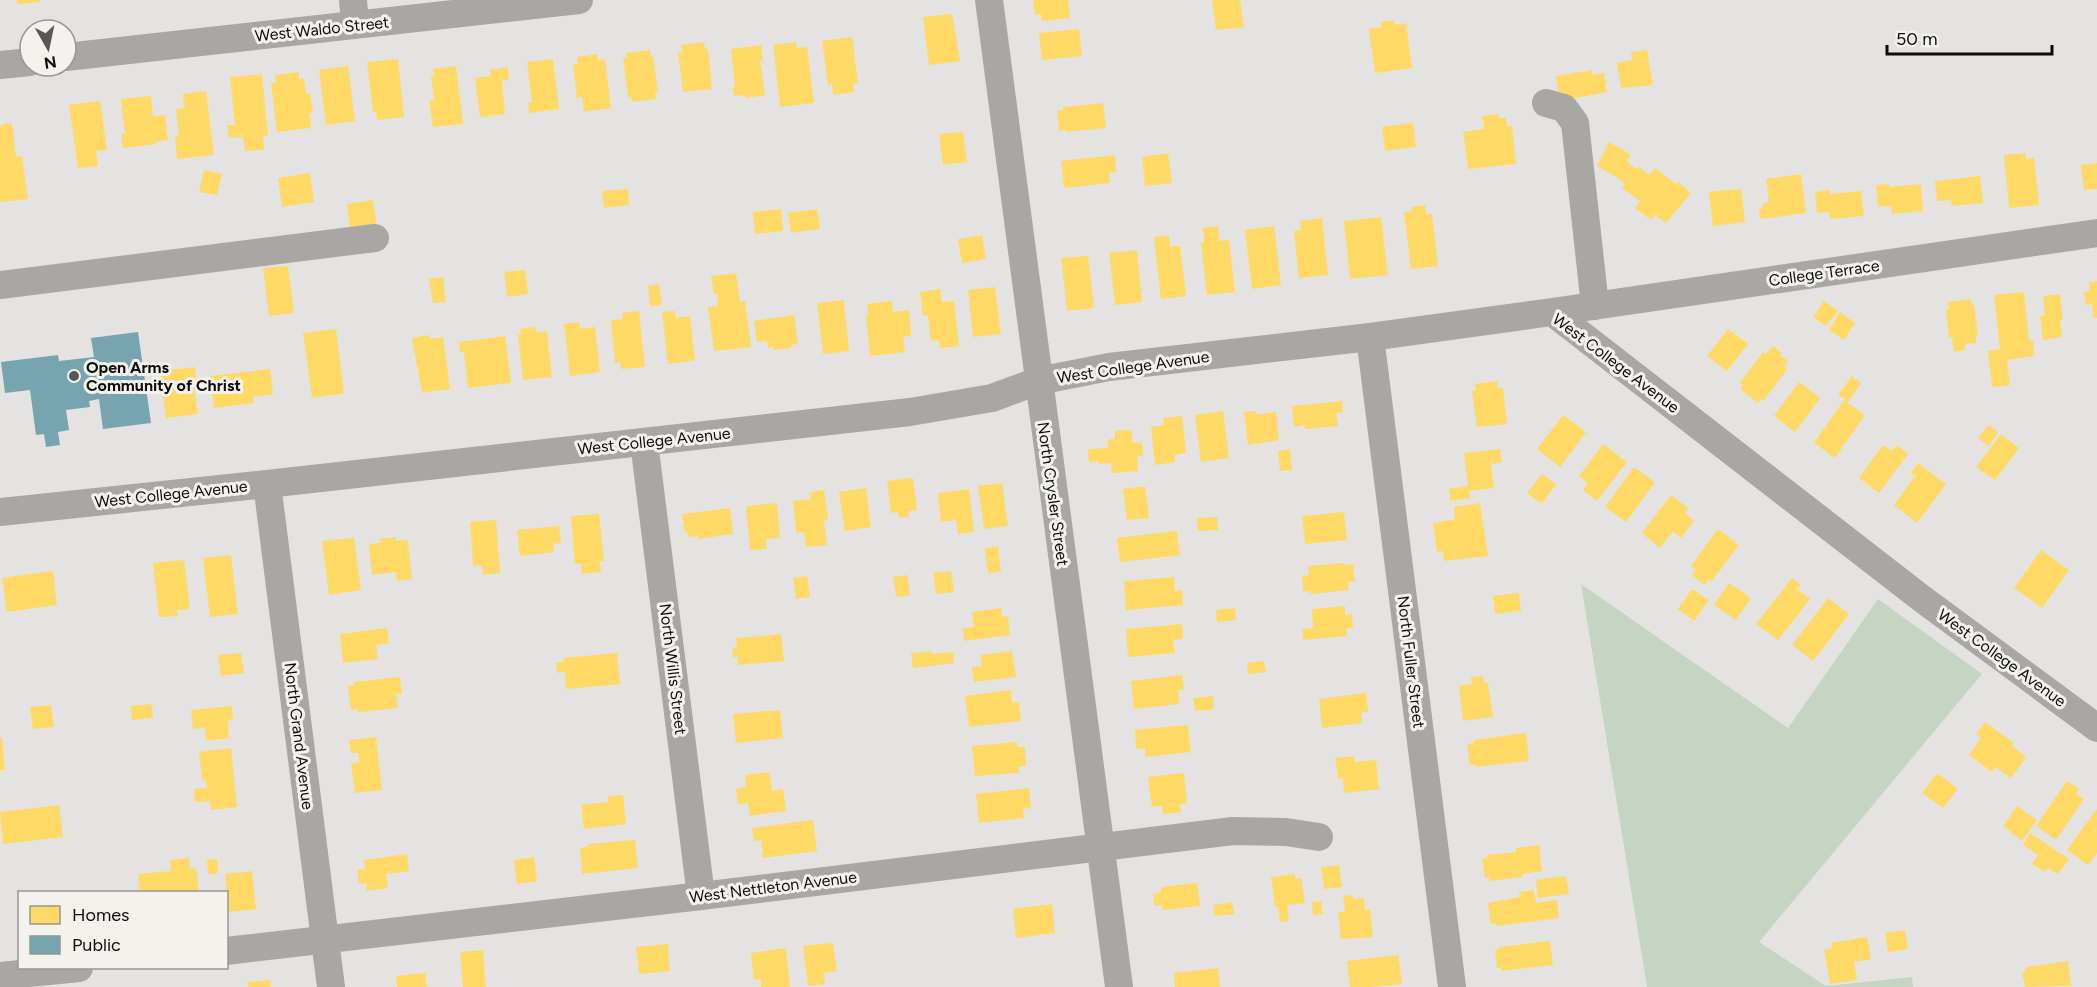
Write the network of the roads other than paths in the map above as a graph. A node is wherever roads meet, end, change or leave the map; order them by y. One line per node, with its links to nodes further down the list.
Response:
1 (579, 0): 3 (street, West Waldo Street)
2 (989, 0): 14 (street, North Crysler Street)
3 (354, 13): 4 (street, West Waldo Street)
4 (78, 55)
5 (18, 63): 6 (street)
6 (0, 65)
7 (1546, 103): 11 (street)
8 (2097, 233): 11 (street, College Terrace)
9 (375, 238): 10 (street)
10 (0, 285)
11 (1595, 306): 12 (street, College Terrace)
12 (1552, 312): 13 (street, West College Avenue); 18 (street, West College Avenue)
13 (1370, 337): 14 (street, West College Avenue); 28 (street, North Fuller Street)
14 (1038, 381): 15 (street, West College Avenue); 20 (street, North Crysler Street)
15 (644, 442): 16 (street, West College Avenue); 21 (street, North Willis Street)
16 (267, 484): 17 (street, West College Avenue); 22 (street, North Grand Avenue)
17 (1, 508)
18 (2097, 728)
19 (1319, 837): 20 (street, West Nettleton Avenue)
20 (1100, 846): 21 (street, West Nettleton Avenue); 27 (street, North Crysler Street)
21 (701, 896): 22 (street, West Nettleton Avenue)
22 (325, 940): 23 (street, West Nettleton Avenue); 26 (street, North Grand Avenue)
23 (228, 951)
24 (69, 969): 25 (street)
25 (0, 976)
26 (331, 987)
27 (1119, 987)
28 (1452, 987)

